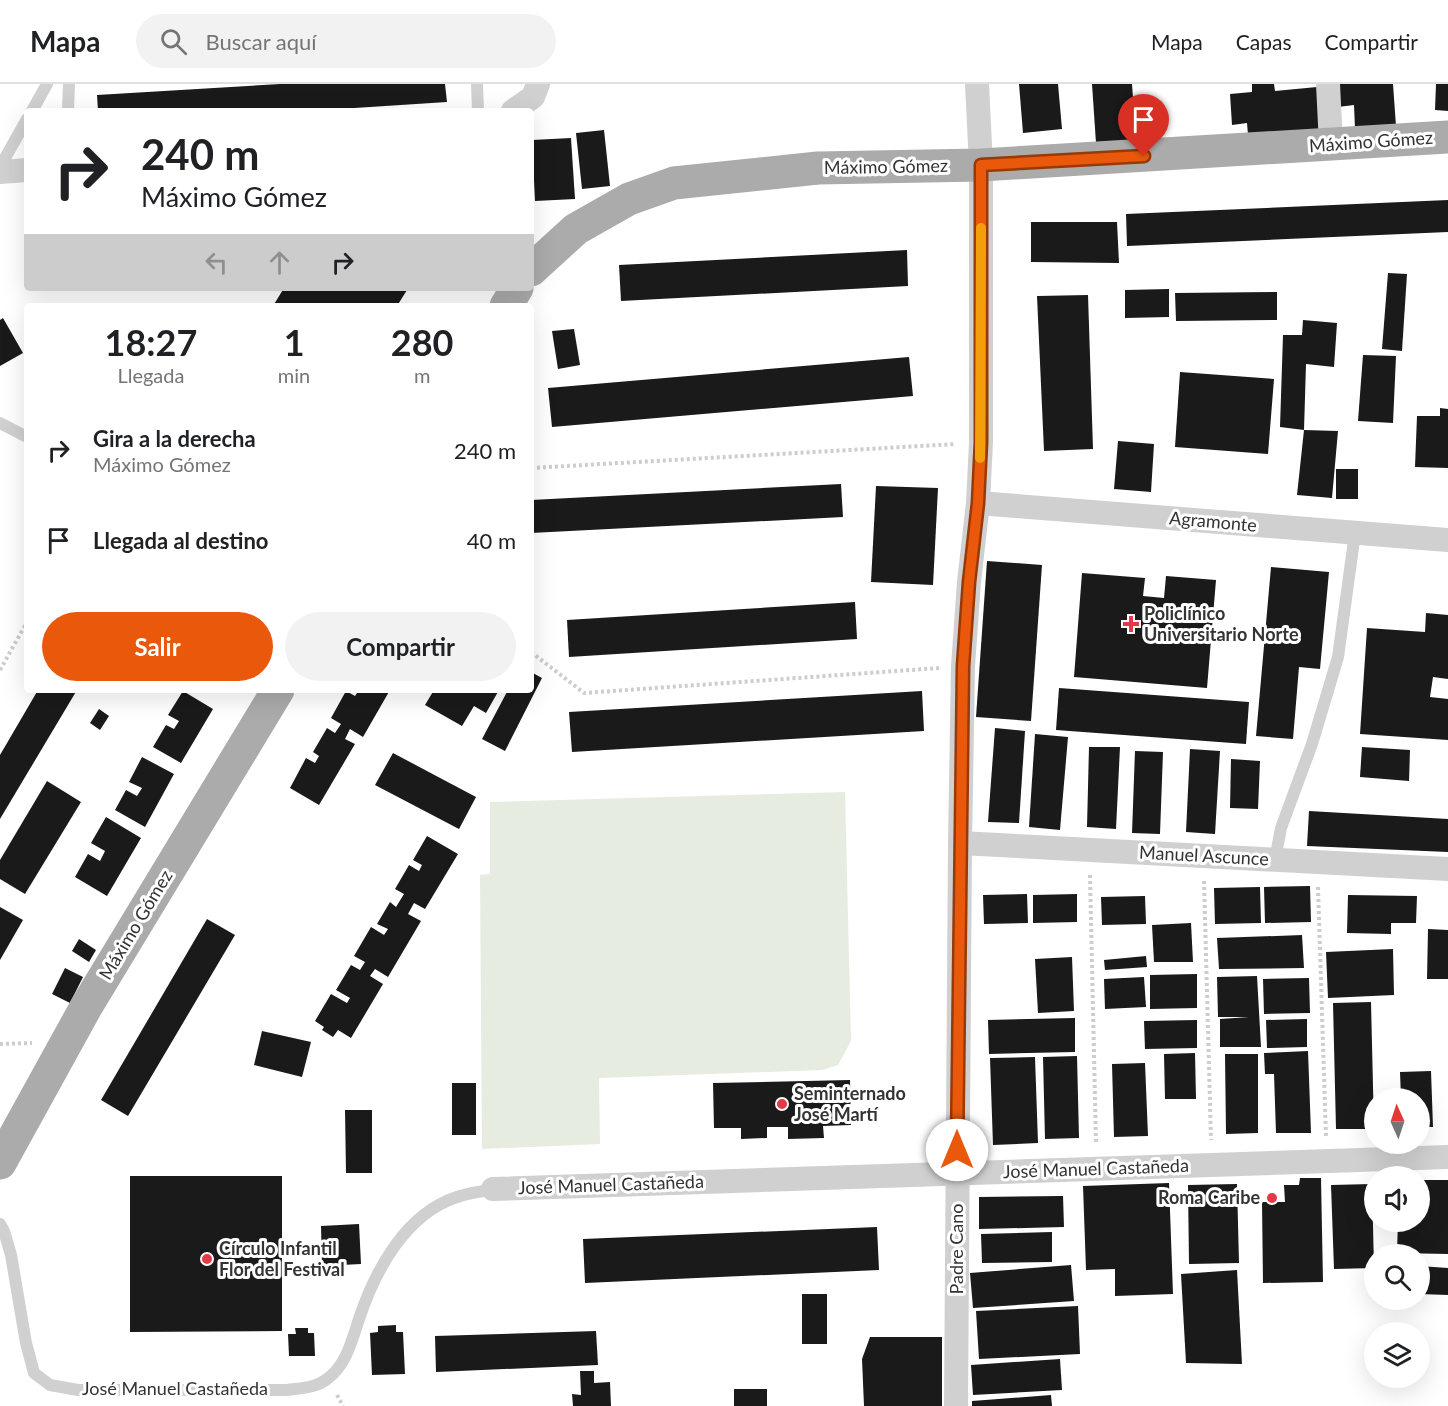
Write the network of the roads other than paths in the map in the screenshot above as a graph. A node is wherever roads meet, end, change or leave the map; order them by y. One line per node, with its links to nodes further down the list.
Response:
1 (47, 84): 7 (lane)
2 (69, 84): 8 (lane)
3 (477, 84): 9 (lane)
4 (538, 84): 10 (street)
5 (977, 84): 14 (street, Padre Cano)
6 (1328, 84): 13 (street)
7 (34, 108)
8 (68, 108)
9 (478, 108)
10 (517, 108)
11 (24, 125): 15 (lane)
12 (1448, 137): 13 (main road, Máximo Gómez)
13 (1331, 145): 14 (main road, Máximo Gómez)
14 (981, 165): 17 (main road, Máximo Gómez); 20 (street, Padre Cano)
15 (0, 170): 16 (street)
16 (24, 170)
17 (534, 267)
18 (0, 423): 19 (lane)
19 (24, 435)
20 (978, 503): 21 (street, Agramonte); 24 (street, Padre Cano)
21 (1355, 533): 22 (street, Agramonte); 25 (lane)
22 (1448, 540)
23 (276, 693): 28 (main road, Máximo Gómez)
24 (960, 843): 25 (street, Manuel Ascunce); 29 (street, Padre Cano)
25 (1275, 860): 26 (street, Manuel Ascunce)
26 (1448, 869)
27 (1448, 1157): 29 (street, José Manuel Castañeda)
28 (0, 1163)
29 (957, 1173): 30 (street, José Manuel Castañeda); 32 (street, Padre Cano)
30 (493, 1189): 31 (lane, José Manuel Castañeda)
31 (0, 1224)
32 (956, 1406)

